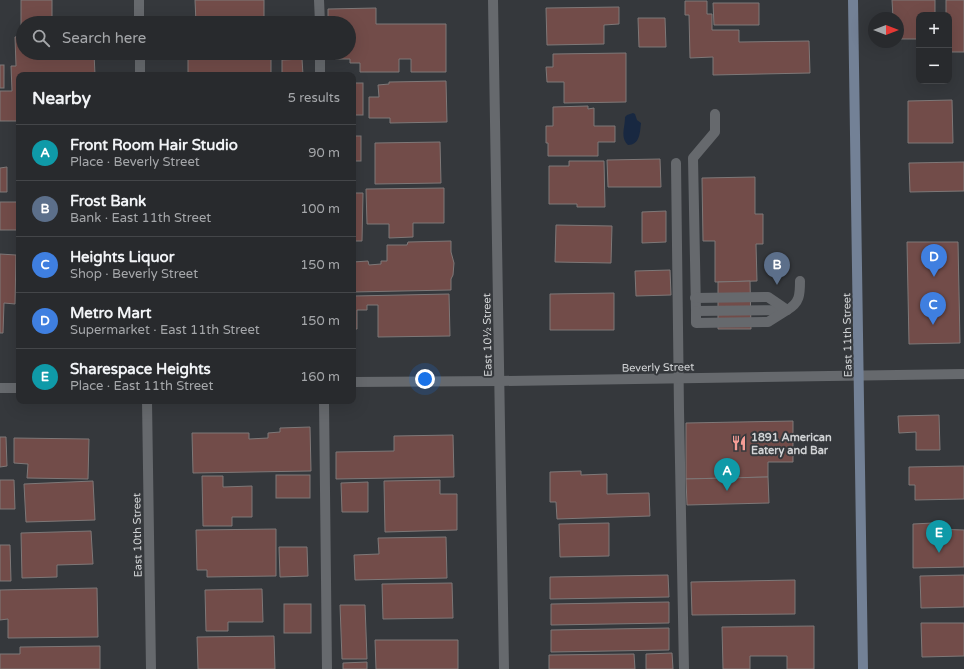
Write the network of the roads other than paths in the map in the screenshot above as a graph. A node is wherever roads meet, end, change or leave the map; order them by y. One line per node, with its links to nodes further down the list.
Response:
1 (139, 0): 5 (street)
2 (319, 0): 6 (street)
3 (493, 0): 19 (street, East 10½ Street)
4 (853, 0): 17 (main road, East 11th Street)
5 (139, 16)
6 (320, 16)
7 (140, 60): 9 (street)
8 (320, 60): 10 (street)
9 (140, 72)
10 (320, 72)
11 (715, 114): 14 (street)
12 (676, 163): 18 (street)
13 (800, 281): 15 (street)
14 (695, 298): 15 (street); 15 (street)
15 (787, 310)
16 (964, 374): 17 (street, Beverly Street)
17 (859, 376): 18 (street, Beverly Street); 29 (main road, East 11th Street)
18 (679, 379): 19 (street, Beverly Street); 28 (street)
19 (500, 381): 20 (street, Beverly Street); 27 (street, East 10½ Street)
20 (356, 382)
21 (0, 388): 22 (street)
22 (16, 388)
23 (147, 404): 25 (street, East 10th Street)
24 (324, 404): 26 (street)
25 (150, 669)
26 (327, 669)
27 (504, 669)
28 (684, 669)
29 (862, 669)

